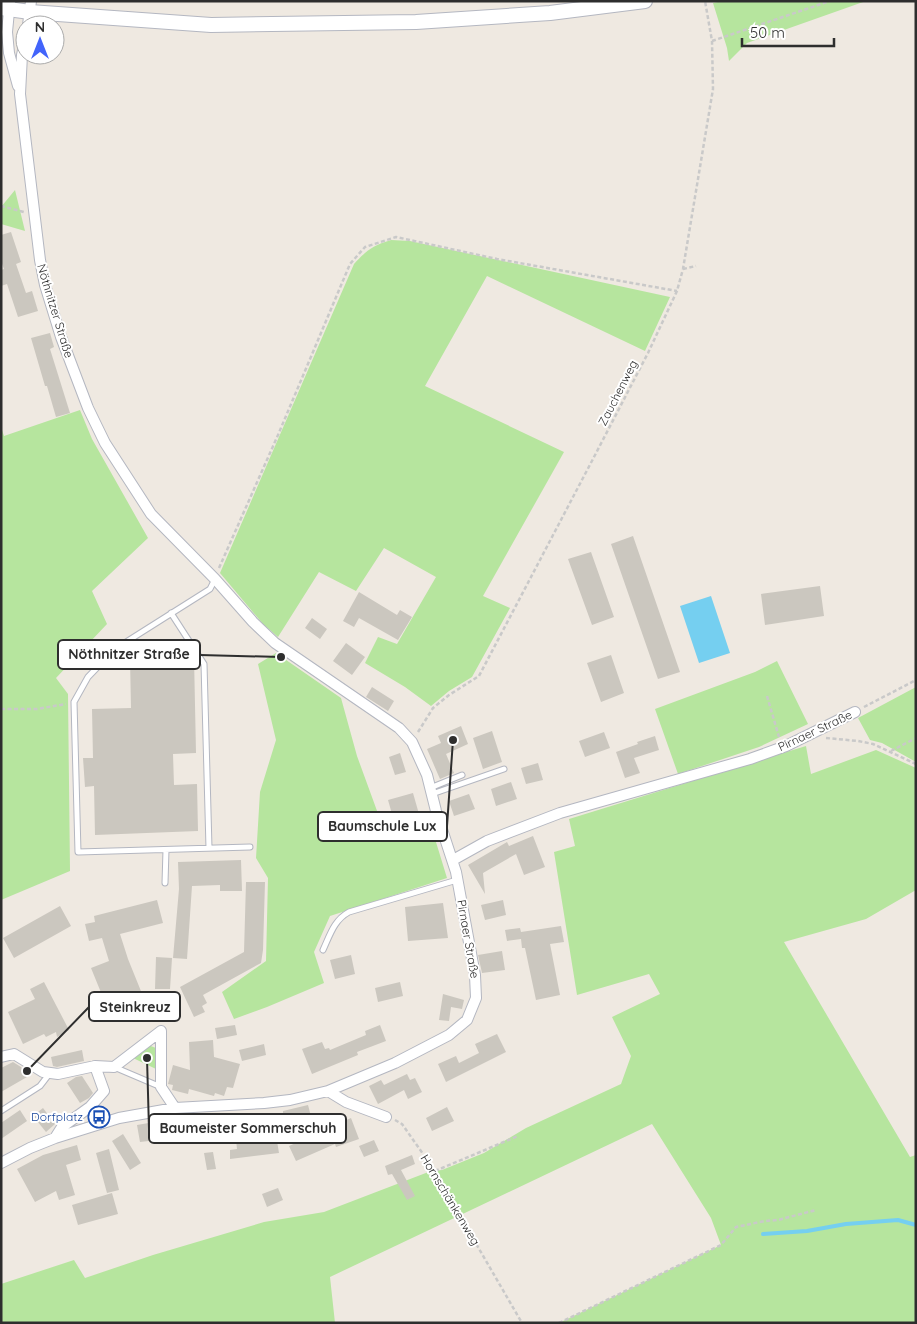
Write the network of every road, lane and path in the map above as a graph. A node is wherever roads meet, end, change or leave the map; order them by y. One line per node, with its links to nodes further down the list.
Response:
1 (645, 1): 5 (main road)
2 (705, 1): 6 (path, Zauchenweg)
3 (830, 1): 6 (path)
4 (7, 6): 5 (main road); 8 (street, Nöthnitzer Straße)
5 (30, 13)
6 (712, 41): 12 (path, Zauchenweg)
7 (21, 65): 8 (street, Nöthnitzer Straße)
8 (20, 94): 10 (street, Nöthnitzer Straße)
9 (1, 206): 10 (path)
10 (34, 214): 14 (street, Nöthnitzer Straße)
11 (696, 266): 12 (path)
12 (683, 269): 13 (path, Zauchenweg)
13 (677, 291): 14 (path); 23 (path, Zauchenweg)
14 (215, 579): 15 (lane); 23 (street, Nöthnitzer Straße)
15 (171, 613): 18 (lane); 31 (lane)
16 (916, 680): 20 (path, Pirnaer Straße)
17 (767, 696): 24 (path)
18 (74, 702): 19 (path); 32 (lane)
19 (1, 708)
20 (855, 712): 21 (street, Pirnaer Straße)
21 (807, 736): 24 (street, Pirnaer Straße); 25 (path)
22 (916, 738): 25 (path)
23 (412, 742): 29 (street, Nöthnitzer Straße)
24 (782, 748): 33 (street, Pirnaer Straße)
25 (890, 751): 26 (path)
26 (916, 764)
27 (504, 769): 29 (lane)
28 (462, 775): 29 (lane)
29 (431, 791): 33 (street, Nöthnitzer Straße)
30 (250, 847): 31 (lane)
31 (209, 848): 32 (lane)
32 (166, 850): 35 (lane)
33 (453, 860): 34 (street, Pirnaer Straße)
34 (458, 880): 36 (lane); 42 (street, Pirnaer Straße)
35 (165, 883)
36 (323, 950)
37 (1, 1057): 40 (street)
38 (95, 1066): 39 (street); 40 (street); 47 (street)
39 (114, 1067): 41 (lane); 41 (street)
40 (50, 1073): 44 (lane)
41 (161, 1087): 43 (street)
42 (328, 1091): 43 (street, Pirnaer Straße); 45 (street)
43 (175, 1108): 47 (street, Pirnaer Straße)
44 (1, 1111)
45 (386, 1117): 49 (path, Hornschänkenweg)
46 (518, 1136): 49 (path)
47 (55, 1138): 48 (street, Pirnaer Straße)
48 (1, 1163)
49 (435, 1171): 51 (path, Hornschänkenweg)
50 (816, 1210): 52 (path)
51 (522, 1323)
52 (559, 1323)

